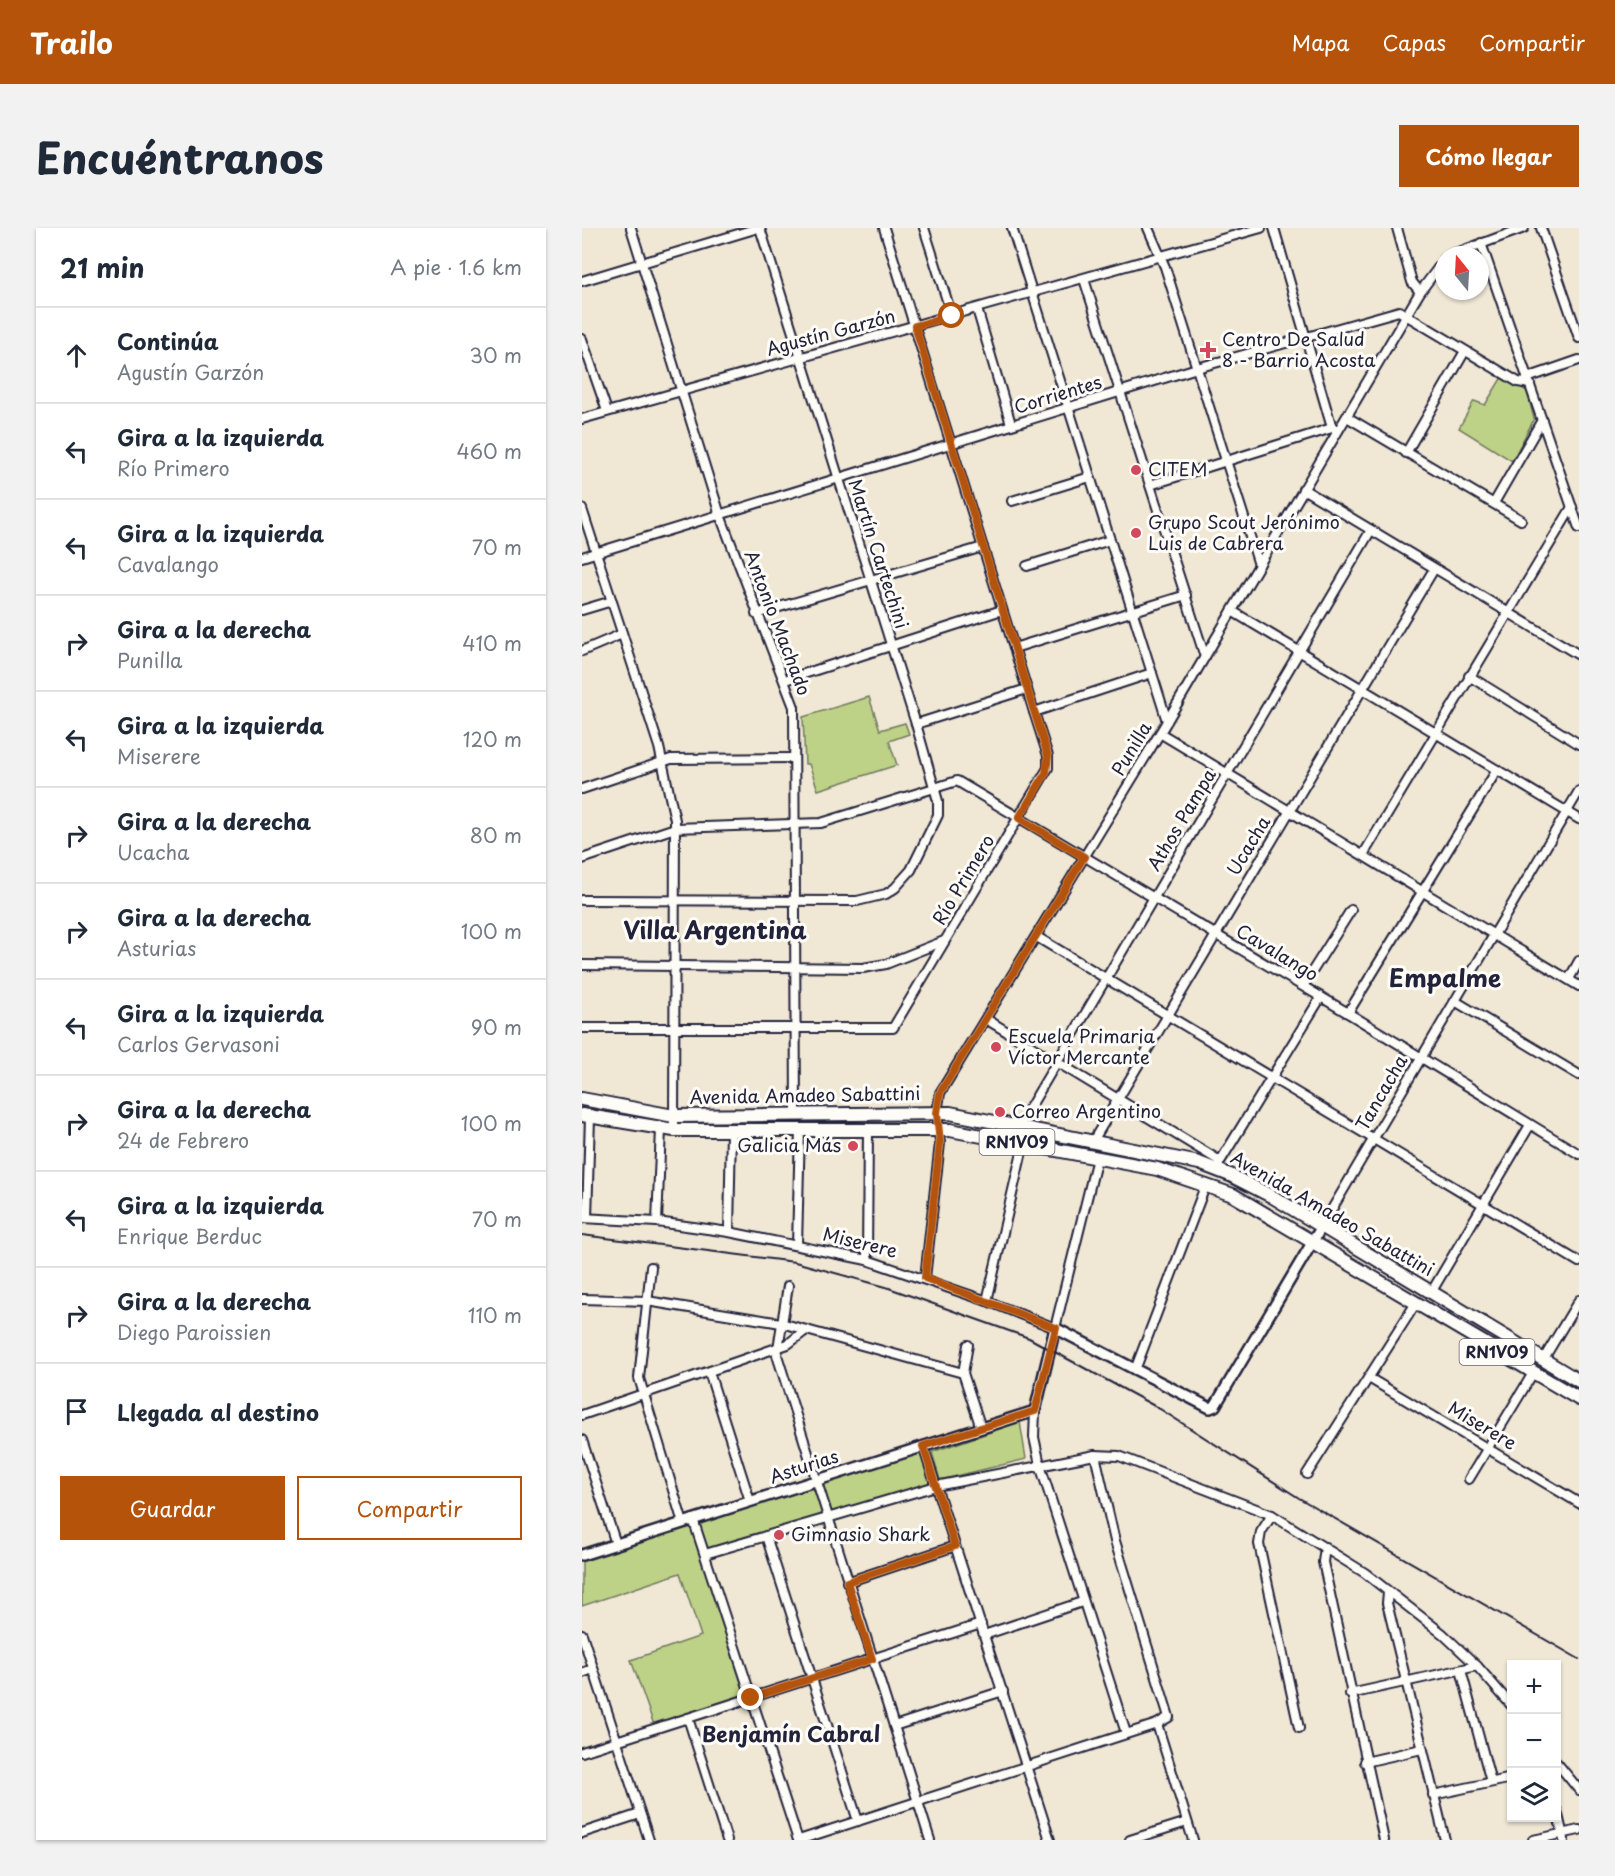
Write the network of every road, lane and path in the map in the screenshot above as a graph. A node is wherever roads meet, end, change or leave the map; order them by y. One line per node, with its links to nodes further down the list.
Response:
1 (631, 228): 15 (street, Antonio Machado)
2 (759, 228): 15 (street); 29 (street, Martín Cartechini)
3 (884, 228): 24 (street, Río Primero)
4 (924, 228): 22 (street)
5 (1012, 228): 20 (street)
6 (1148, 228): 14 (street)
7 (1261, 228): 14 (street, Agustín Garzón)
8 (1274, 228): 25 (street)
9 (1397, 228): 19 (street)
10 (1524, 228): 12 (street)
11 (1541, 228): 26 (street)
12 (1481, 243): 13 (street); 32 (street)
13 (1474, 246)
14 (1160, 257): 17 (street, Agustín Garzón); 31 (street)
15 (642, 263): 18 (street); 33 (street, Antonio Machado)
16 (1435, 272): 19 (street, Punilla)
17 (1084, 279): 20 (street, Agustín Garzón); 34 (street)
18 (582, 280)
19 (1420, 292): 23 (street, Punilla)
20 (1032, 294): 21 (street, Agustín Garzón); 35 (street)
21 (976, 309): 22 (street, Agustín Garzón); 40 (street)
22 (952, 316): 24 (street, Agustín Garzón)
23 (1408, 316): 25 (street, Corrientes); 28 (street); 37 (street, Punilla)
24 (915, 326): 29 (street, Agustín Garzón); 42 (street, Río Primero)
25 (1307, 337): 31 (street, Corrientes); 41 (street)
26 (1579, 338)
27 (582, 339): 36 (street)
28 (1465, 351): 32 (street); 43 (street)
29 (800, 356): 33 (street, Agustín Garzón); 46 (street, Martín Cartechini)
30 (1579, 360): 32 (street)
31 (1197, 368): 34 (street, Corrientes); 44 (street)
32 (1529, 381): 39 (street)
33 (682, 389): 36 (street, Agustín Garzón); 53 (street, Antonio Machado)
34 (1119, 392): 35 (street, Corrientes); 47 (street)
35 (1068, 407): 40 (street, Corrientes); 45 (street)
36 (607, 411): 38 (street, Agustín Garzón)
37 (1347, 417): 41 (street, Punilla); 43 (street)
38 (582, 419)
39 (1542, 420): 50 (street); 51 (street)
40 (1011, 424): 42 (street, Corrientes)
41 (1335, 429): 44 (street); 48 (street, Punilla)
42 (951, 443): 46 (street, Corrientes); 58 (street, Río Primero)
43 (1406, 453): 50 (street)
44 (1226, 461): 47 (street); 61 (street)
45 (1090, 477): 49 (street); 57 (street)
46 (838, 478): 53 (street, Corrientes); 64 (street, Martín Cartechini)
47 (1150, 485): 65 (street)
48 (1303, 489): 56 (street); 61 (street, Punilla)
49 (1012, 501)
50 (1494, 503): 54 (street)
51 (1575, 506): 55 (street); 71 (street)
52 (582, 508): 59 (street)
53 (720, 515): 59 (street, Corrientes); 72 (street, Antonio Machado)
54 (1521, 520)
55 (1579, 528)
56 (1371, 530): 63 (street); 77 (street, Athos Pampa)
57 (1110, 540): 62 (street); 69 (street)
58 (983, 547): 64 (street); 68 (street, Río Primero)
59 (596, 554): 60 (street, Corrientes); 66 (street)
60 (582, 557)
61 (1258, 565): 70 (street, Punilla)
62 (1027, 566)
63 (1434, 569): 71 (street); 84 (street, Ucacha)
64 (871, 580): 72 (street); 74 (street, Martín Cartechini)
65 (1186, 595): 69 (street); 79 (street)
66 (612, 601): 67 (street); 73 (street)
67 (582, 610)
68 (1002, 610): 74 (street); 75 (street, Río Primero)
69 (1132, 611): 75 (street); 80 (street)
70 (1232, 611): 77 (street); 79 (street, Punilla)
71 (1507, 613): 78 (street); 81 (street)
72 (756, 614): 82 (street, Antonio Machado)
73 (622, 634): 76 (street); 92 (street)
74 (891, 646): 82 (street); 87 (street, Martín Cartechini)
75 (1014, 648): 83 (street, Río Primero)
76 (582, 651)
77 (1299, 651): 84 (street); 94 (street, Athos Pampa)
78 (1579, 655)
79 (1205, 657): 86 (street, Punilla)
80 (1152, 674): 85 (street); 86 (street)
81 (1469, 676): 89 (street); 90 (street)
82 (785, 680): 91 (street, Antonio Machado)
83 (1027, 689): 85 (street, Río Primero); 87 (street)
84 (1362, 689): 89 (street); 98 (street, Ucacha)
85 (1034, 712): 100 (street, Río Primero)
86 (1167, 722): 88 (street, Punilla)
87 (916, 724): 95 (street, Martín Cartechini)
88 (1160, 733): 94 (street); 105 (street, Punilla)
89 (1435, 733): 93 (street); 104 (street)
90 (1579, 744)
91 (794, 758): 92 (street); 102 (street, Antonio Machado)
92 (663, 761): 96 (street); 103 (street)
93 (1497, 770): 99 (street); 107 (street)
94 (1227, 773): 98 (street); 108 (street, Athos Pampa)
95 (934, 788): 100 (street, Cavalango); 102 (street); 111 (street, Martín Cartechini)
96 (582, 789)
97 (1579, 791): 99 (street, Tancacha)
98 (1290, 811): 104 (street); 114 (street, Ucacha)
99 (1567, 812): 101 (street); 113 (street, Tancacha)
100 (1019, 818): 105 (street, Cavalango); 116 (street, Río Primero)
101 (1579, 819)
102 (795, 824): 103 (street); 111 (street, Antonio Machado)
103 (675, 828): 106 (street); 110 (street)
104 (1363, 855): 107 (street)
105 (1084, 857): 108 (street, Cavalango); 115 (street, Punilla)
106 (582, 859)
107 (1422, 891): 113 (street); 127 (street)
108 (1153, 898): 114 (street, Cavalango); 121 (street, Athos Pampa)
109 (582, 900): 110 (street)
110 (675, 902): 111 (street); 119 (street)
111 (795, 902): 120 (street, Antonio Machado)
112 (1351, 910): 123 (street)
113 (1494, 934): 122 (street); 126 (street, Tancacha)
114 (1216, 935): 123 (street, Cavalango); 128 (street, Ucacha)
115 (1036, 937): 121 (street); 129 (street, Punilla)
116 (944, 941): 120 (street); 132 (street, Río Primero)
117 (1579, 961): 122 (street)
118 (582, 964): 119 (street)
119 (675, 966): 120 (street); 131 (street)
120 (795, 968): 132 (street, Antonio Machado)
121 (1105, 978): 128 (street); 134 (street, Athos Pampa)
122 (1569, 979): 124 (street)
123 (1303, 986): 125 (street, Cavalango)
124 (1579, 986)
125 (1321, 997): 127 (street, Cavalango); 136 (street)
126 (1455, 1001): 133 (street, Tancacha); 135 (street)
127 (1348, 1013): 133 (street, Cavalango)
128 (1167, 1015): 136 (street); 138 (street, Ucacha)
129 (986, 1019): 134 (street); 139 (street, Punilla)
130 (582, 1028): 131 (street)
131 (675, 1029): 132 (street); 142 (street)
132 (795, 1029): 140 (street, Antonio Machado)
133 (1421, 1059): 143 (street, Cavalango); 151 (street, Tancacha)
134 (1055, 1062): 138 (street); 144 (street, Athos Pampa)
135 (1579, 1075)
136 (1270, 1077): 151 (street); 156 (street)
137 (582, 1099): 142 (main road, Avenida Amadeo Sabattini / RN1V09)
138 (1117, 1100): 152 (street, Ucacha); 156 (street)
139 (937, 1113): 140 (main road, Avenida Amadeo Sabattini / RN1V09); 144 (main road, Avenida Amadeo Sabattini / RN1V09); 150 (street, Punilla)
140 (796, 1115): 142 (main road, Avenida Amadeo Sabattini / RN1V09)
141 (586, 1116): 145 (main road, Avenida Amadeo Sabattini / RN1V09); 159 (street)
142 (674, 1116): 149 (street)
143 (1530, 1125): 154 (street, Cavalango); 158 (street)
144 (1019, 1126): 152 (main road, Avenida Amadeo Sabattini / RN1V09)
145 (661, 1129): 149 (main road, Avenida Amadeo Sabattini / RN1V09); 160 (street)
146 (731, 1129): 147 (main road, Avenida Amadeo Sabattini / RN1V09); 149 (main road, Avenida Amadeo Sabattini / RN1V09); 162 (street)
147 (800, 1129): 148 (main road, Avenida Amadeo Sabattini / RN1V09); 164 (street)
148 (868, 1129): 150 (main road, Avenida Amadeo Sabattini / RN1V09); 165 (street)
149 (674, 1130)
150 (937, 1130): 153 (main road, Avenida Amadeo Sabattini / RN1V09); 168 (street, Punilla)
151 (1374, 1139): 158 (street); 161 (street, Tancacha)
152 (1093, 1141): 156 (main road, Avenida Amadeo Sabattini / RN1V09)
153 (1024, 1143): 155 (main road, Avenida Amadeo Sabattini / RN1V09); 174 (street)
154 (1579, 1154)
155 (1096, 1158): 157 (main road, Avenida Amadeo Sabattini / RN1V09); 177 (street)
156 (1218, 1165): 161 (main road, Avenida Amadeo Sabattini / RN1V09)
157 (1206, 1184): 163 (main road, Avenida Amadeo Sabattini / RN1V09); 182 (street)
158 (1484, 1205): 166 (street); 170 (street)
159 (584, 1218): 160 (street, Miserere)
160 (657, 1222): 162 (street, Miserere)
161 (1322, 1226): 163 (street, Tancacha); 170 (main road, Avenida Amadeo Sabattini / RN1V09)
162 (729, 1232): 164 (street, Miserere)
163 (1313, 1241): 175 (main road, Avenida Amadeo Sabattini / RN1V09); 190 (street, Tancacha)
164 (797, 1245): 165 (street, Miserere)
165 (867, 1260): 168 (street, Miserere)
166 (1579, 1262)
167 (651, 1267): 173 (street)
168 (925, 1278): 174 (street, Miserere)
169 (788, 1286): 176 (street)
170 (1432, 1291): 181 (main road, Avenida Amadeo Sabattini / RN1V09)
171 (582, 1299): 173 (street)
172 (1579, 1300): 181 (street)
173 (647, 1301): 176 (street); 188 (street)
174 (987, 1301): 177 (street, Miserere)
175 (1416, 1303): 185 (main road, Avenida Amadeo Sabattini / RN1V09); 186 (street)
176 (781, 1323): 178 (street); 180 (street)
177 (1056, 1328): 182 (street, Miserere); 191 (street)
178 (806, 1330): 180 (street); 184 (street)
179 (968, 1345): 184 (street)
180 (776, 1348): 183 (street); 201 (street)
181 (1543, 1360): 187 (main road, Avenida Amadeo Sabattini / RN1V09)
182 (1135, 1370): 190 (street, Miserere)
183 (709, 1372): 188 (street); 203 (street)
184 (963, 1373): 193 (street)
185 (1533, 1373): 189 (main road, Avenida Amadeo Sabattini / RN1V09); 196 (street)
186 (1368, 1377): 196 (street, Miserere); 199 (street)
187 (1579, 1381)
188 (643, 1394): 192 (street); 208 (street)
189 (1579, 1399)
190 (1210, 1408)
191 (1035, 1411): 193 (street, Asturias); 198 (street)
192 (582, 1415)
193 (981, 1428): 195 (street, Asturias)
194 (582, 1440): 210 (street)
195 (923, 1446): 201 (street, Asturias); 202 (street)
196 (1487, 1448): 200 (street); 204 (street, Miserere)
197 (1095, 1455): 198 (street); 205 (street); 233 (street)
198 (1040, 1465): 202 (street); 217 (street)
199 (1307, 1474)
200 (1469, 1479)
201 (816, 1480): 203 (street, Asturias); 206 (street)
202 (936, 1486): 206 (street); 211 (street)
203 (750, 1501): 207 (street, Asturias)
204 (1579, 1503)
205 (1272, 1515): 212 (street); 235 (street)
206 (828, 1518): 209 (street); 215 (street)
207 (693, 1519): 208 (street, Asturias); 213 (street)
208 (683, 1523): 210 (street, Asturias)
209 (766, 1536): 213 (street); 226 (street)
210 (616, 1544): 214 (street, Asturias)
211 (955, 1546): 215 (street); 218 (street)
212 (1325, 1547): 216 (street); 229 (street)
213 (705, 1554): 230 (street)
214 (582, 1555)
215 (847, 1582): 221 (street)
216 (1389, 1592): 222 (street); 227 (street)
217 (1082, 1602): 220 (street); 236 (street)
218 (981, 1624): 220 (street); 221 (street)
219 (582, 1634): 223 (street)
220 (984, 1635): 228 (street)
221 (872, 1659): 226 (street); 234 (street)
222 (1477, 1666): 224 (street); 231 (street)
223 (593, 1669): 225 (street); 237 (street)
224 (1461, 1670): 227 (street); 244 (street)
225 (582, 1673)
226 (812, 1678): 230 (street); 249 (street)
227 (1405, 1682): 229 (street); 238 (street)
228 (1003, 1691): 234 (street); 241 (street)
229 (1350, 1694): 240 (street)
230 (751, 1698): 232 (street); 257 (street)
231 (1507, 1700)
232 (688, 1718): 237 (street); 256 (street)
233 (1157, 1724): 236 (street); 250 (street)
234 (894, 1726): 247 (street)
235 (1299, 1728)
236 (1126, 1733): 241 (street)
237 (617, 1741): 239 (street); 248 (street)
238 (1422, 1749): 240 (street); 246 (street)
239 (582, 1752)
240 (1365, 1762): 262 (street)
241 (1026, 1765): 247 (street); 259 (street)
242 (1560, 1768): 245 (street)
243 (1507, 1779): 244 (street)
244 (1491, 1782): 246 (street)
245 (1579, 1790)
246 (1433, 1795): 263 (street)
247 (918, 1801): 249 (street); 258 (street)
248 (640, 1814): 253 (street); 255 (street)
249 (858, 1821): 257 (street)
250 (1187, 1822): 260 (street); 261 (street)
251 (1560, 1822): 254 (street)
252 (1579, 1830): 254 (street)
253 (582, 1833)
254 (1563, 1837): 264 (street)
255 (649, 1840)
256 (727, 1840)
257 (799, 1840)
258 (930, 1840)
259 (1050, 1840)
260 (1130, 1840)
261 (1193, 1840)
262 (1384, 1840)
263 (1445, 1840)
264 (1533, 1840)

